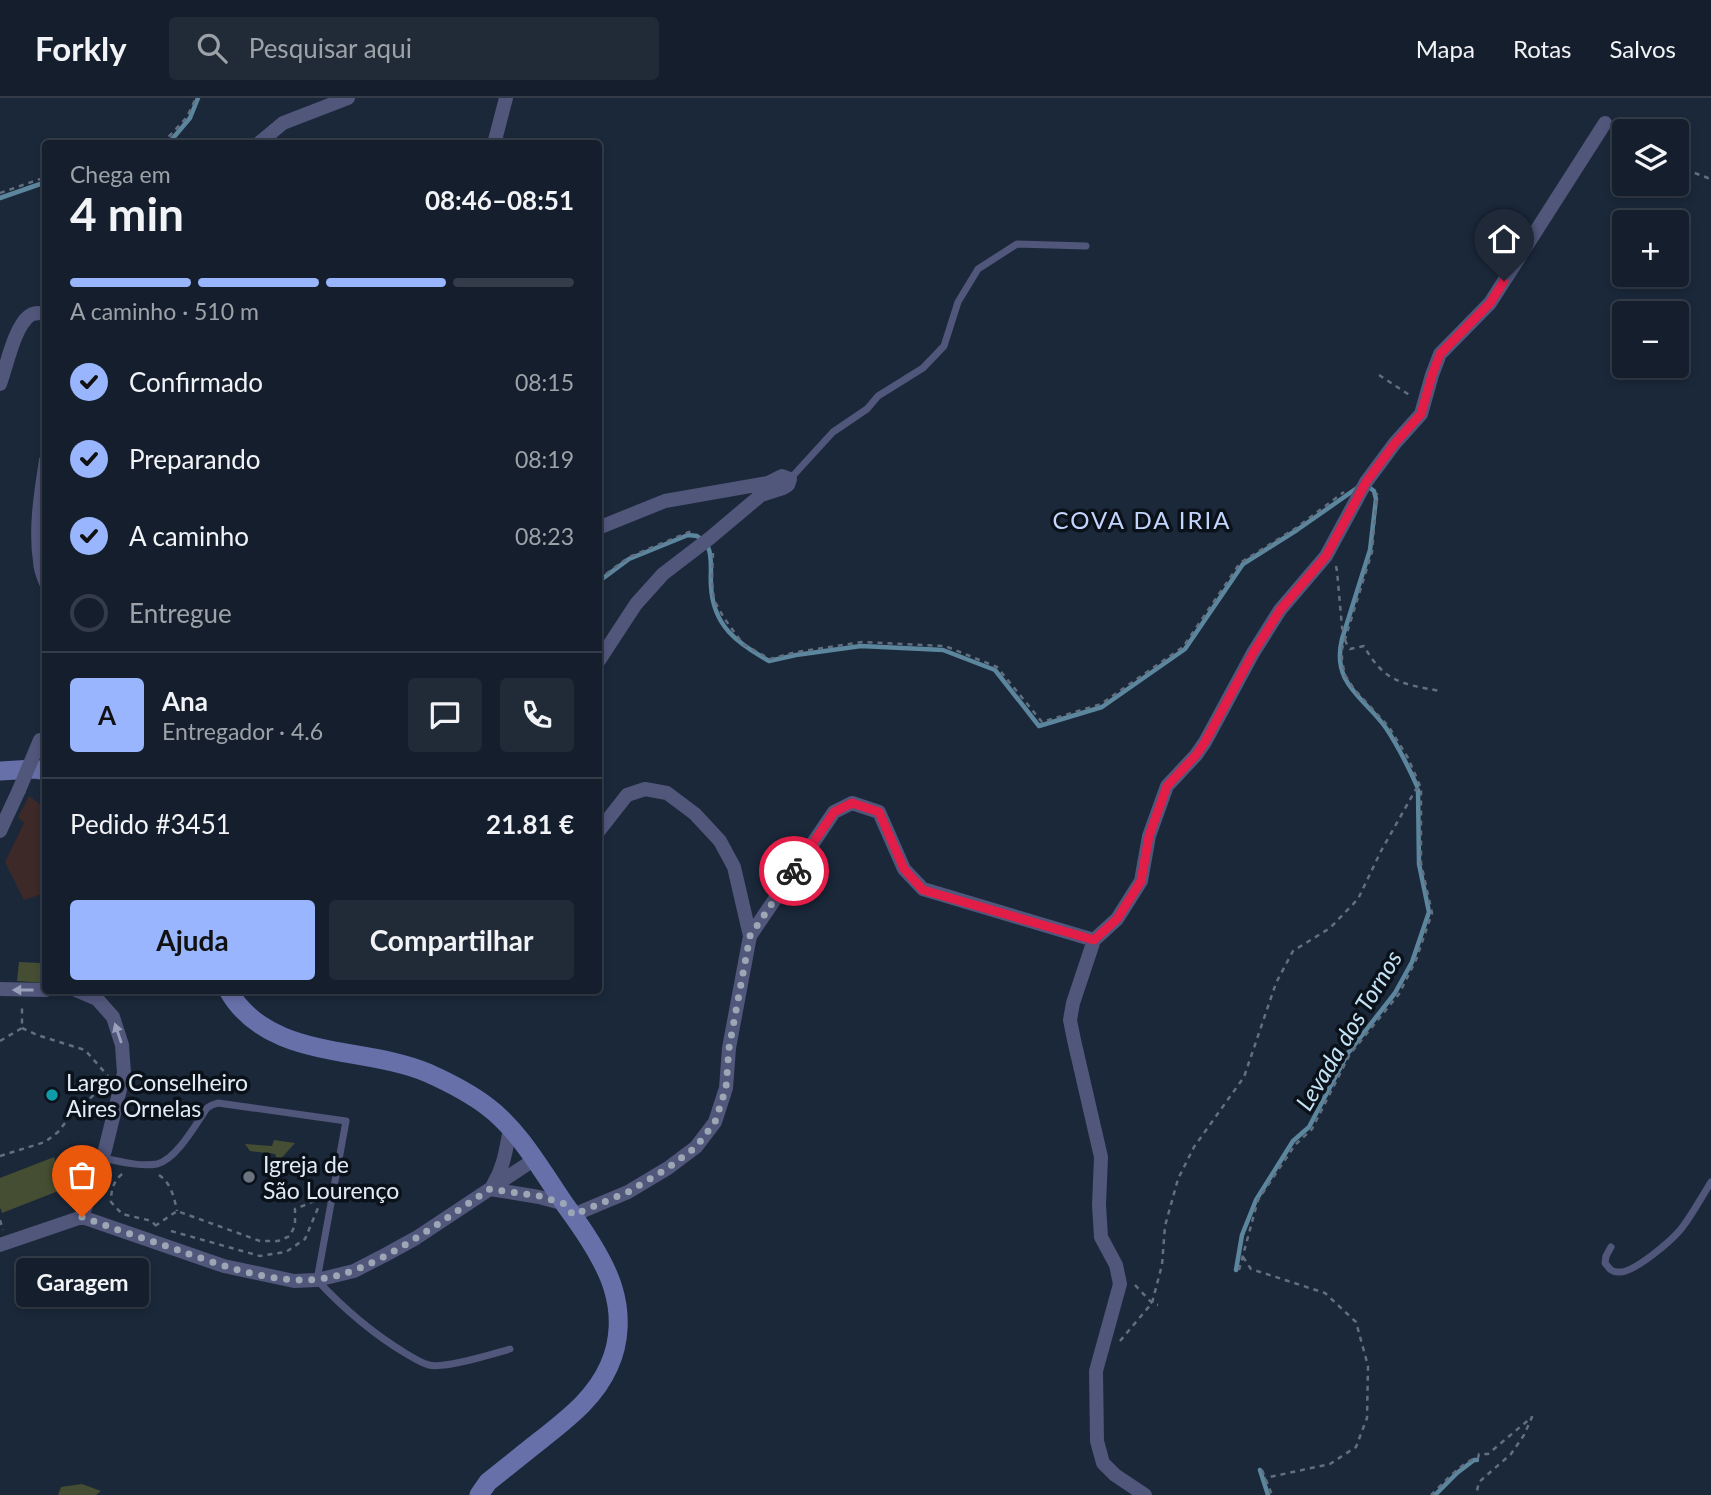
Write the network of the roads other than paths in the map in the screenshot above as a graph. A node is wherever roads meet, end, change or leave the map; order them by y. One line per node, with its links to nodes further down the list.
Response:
1 (348, 98): 4 (street)
2 (506, 98): 5 (street)
3 (1605, 123): 20 (street)
4 (263, 140)
5 (495, 140)
6 (1086, 246): 9 (lane)
7 (42, 313): 8 (street)
8 (0, 384)
9 (790, 479): 11 (street); 13 (street)
10 (42, 486): 12 (street)
11 (602, 526)
12 (42, 569)
13 (602, 657)
14 (42, 738): 18 (street, bridge)
15 (42, 770): 16 (main road)
16 (0, 771)
17 (602, 827): 19 (street)
18 (0, 831)
19 (750, 936): 20 (street); 30 (street)
20 (1094, 940): 37 (street)
21 (0, 989): 22 (street, one-way to 21)
22 (42, 990)
23 (85, 994): 26 (street, one-way to 23)
24 (230, 994): 25 (main road)
25 (510, 1129): 27 (main road); 29 (street)
26 (102, 1158): 31 (street); 34 (lane)
27 (535, 1159): 29 (street); 30 (main road)
28 (1711, 1182): 33 (lane)
29 (490, 1189): 30 (street); 34 (street)
30 (569, 1210): 36 (main road)
31 (82, 1217): 32 (street); 34 (street)
32 (2, 1238)
33 (1611, 1247)
34 (317, 1280): 35 (lane)
35 (510, 1349)
36 (479, 1495)
37 (1145, 1495)

